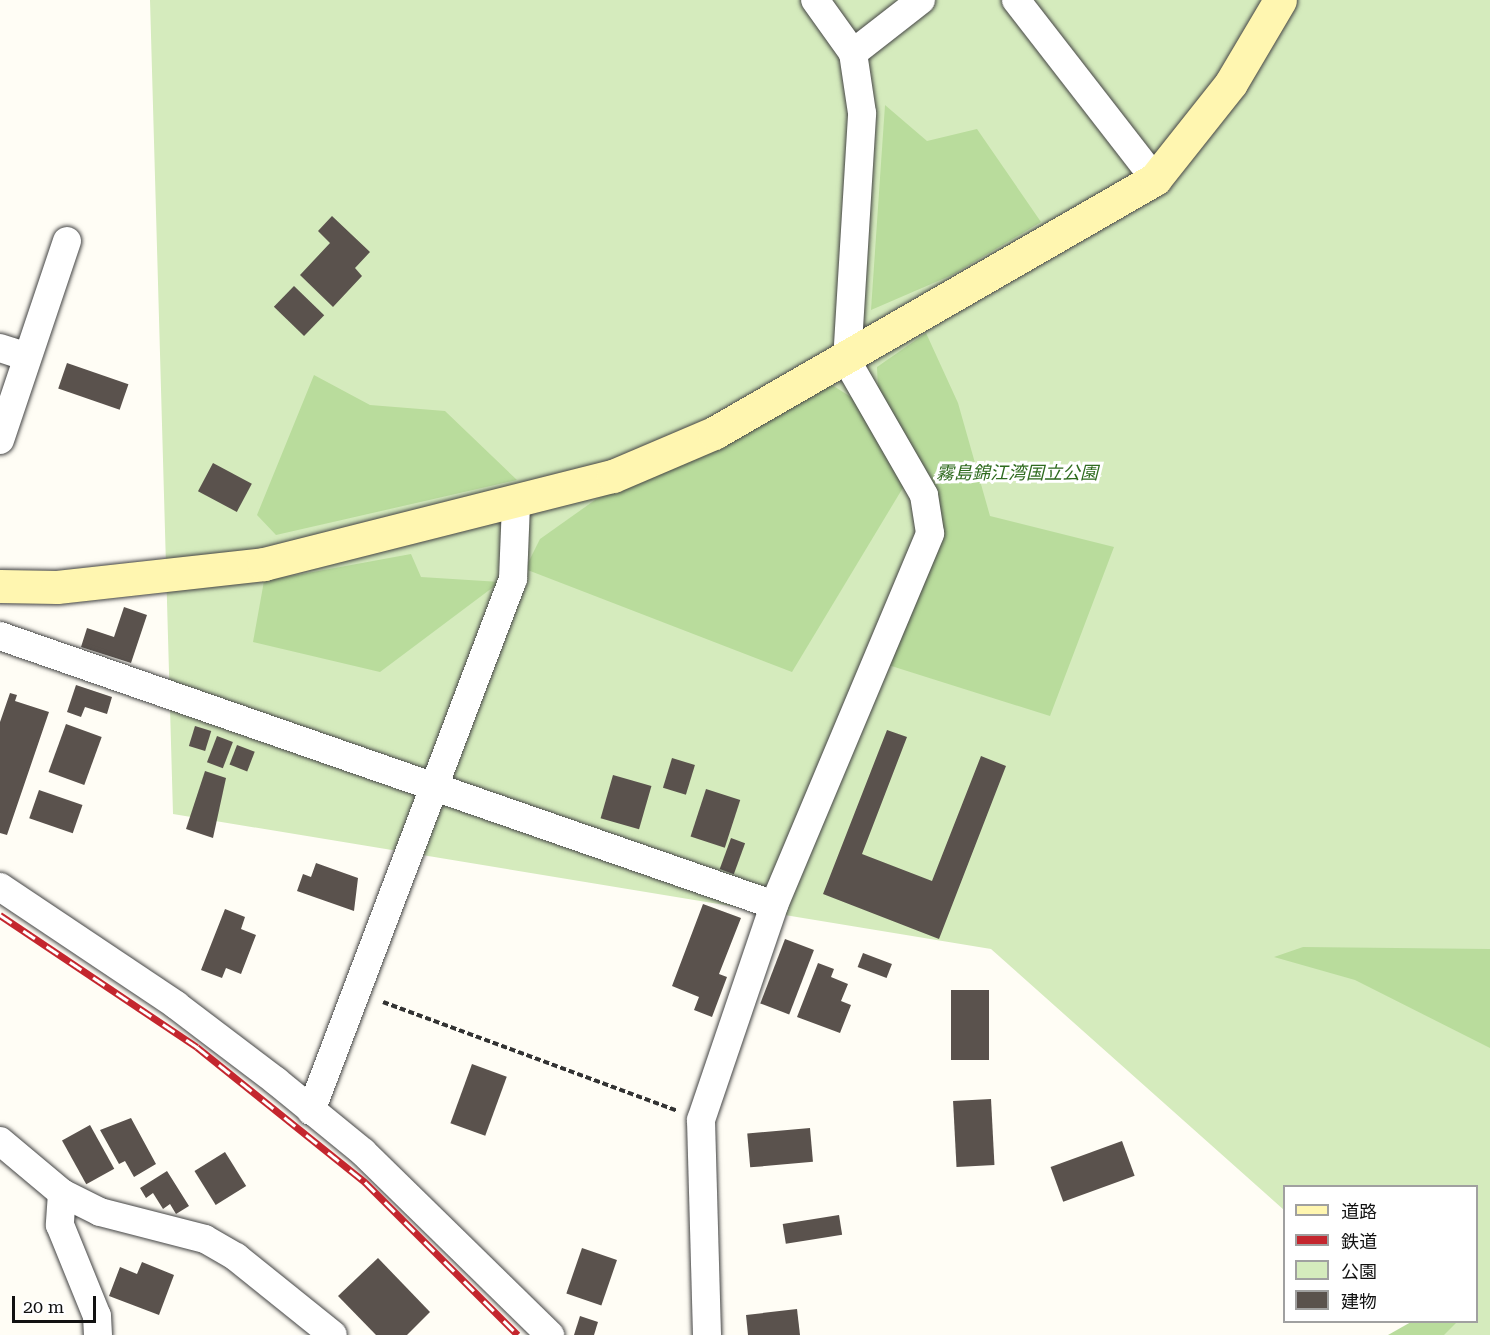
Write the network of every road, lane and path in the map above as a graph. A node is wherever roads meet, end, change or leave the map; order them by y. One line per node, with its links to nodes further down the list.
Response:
1 (815, 0): 5 (street)
2 (921, 0): 5 (street)
3 (1016, 0): 6 (street)
4 (1280, 0): 6 (street)
5 (853, 53): 10 (street)
6 (1155, 178): 10 (street)
7 (67, 242): 9 (street)
8 (0, 348): 9 (street)
9 (27, 357): 11 (street)
10 (847, 361): 12 (street); 17 (street)
11 (0, 440)
12 (516, 504): 13 (street); 15 (street)
13 (0, 586)
14 (0, 636): 15 (street)
15 (432, 790): 17 (street); 18 (street)
16 (0, 887): 19 (street)
17 (774, 905): 20 (street)
18 (357, 992): 19 (street); 20 (path)
19 (311, 1111): 25 (street)
20 (700, 1120): 26 (street)
21 (3, 1149): 22 (street)
22 (62, 1193): 23 (street); 24 (street)
23 (98, 1335)
24 (333, 1335)
25 (550, 1335)
26 (707, 1335)

